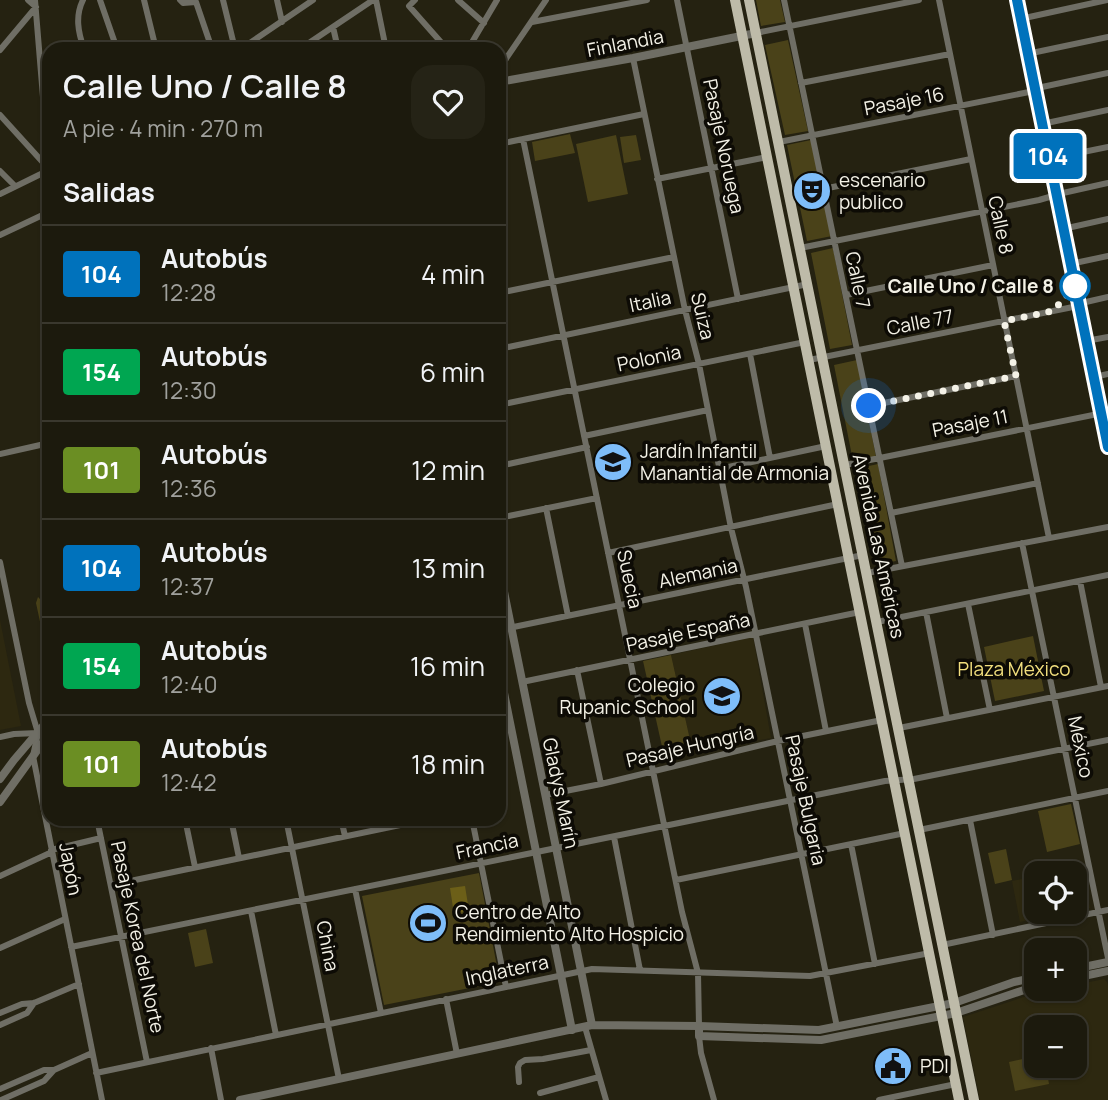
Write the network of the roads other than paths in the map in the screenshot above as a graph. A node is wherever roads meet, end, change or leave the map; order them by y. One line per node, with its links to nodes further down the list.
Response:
1 (28, 0): 24 (street)
2 (83, 0): 34 (street)
3 (100, 0): 35 (street)
4 (144, 0): 36 (street)
5 (180, 0): 37 (street)
6 (223, 0): 38 (street)
7 (277, 0): 26 (street)
8 (313, 0): 26 (street)
9 (374, 0): 30 (street); 42 (street)
10 (415, 0): 23 (street)
11 (458, 0): 28 (street)
12 (497, 0): 28 (street)
13 (546, 0): 27 (street)
14 (647, 0): 27 (street)
15 (677, 0): 46 (street, Pasaje Noruega)
16 (736, 0): 32 (main road, Avenida Las Américas)
17 (750, 0): 31 (main road, Avenida Las Américas)
18 (784, 0): 29 (street, Calle 7)
19 (919, 0): 29 (street)
20 (939, 0): 47 (street, Calle 8)
21 (1017, 0): 25 (street)
22 (1107, 0): 25 (street)
23 (407, 3): 43 (street)
24 (35, 4): 45 (street); 54 (street)
25 (1020, 19): 48 (street)
26 (282, 22): 39 (street)
27 (532, 22): 50 (street)
28 (484, 23): 44 (street)
29 (789, 26): 31 (street); 53 (street, Calle 7)
30 (333, 27): 40 (street); 41 (street)
31 (756, 33): 32 (street, Finlandia); 63 (main road, Avenida Las Américas)
32 (743, 36): 46 (street, Finlandia); 66 (main road, Avenida Las Américas)
33 (1108, 37): 48 (street)
34 (82, 42)
35 (115, 42)
36 (154, 42)
37 (210, 42)
38 (234, 42)
39 (252, 42)
40 (310, 42)
41 (336, 42)
42 (384, 42)
43 (440, 42)
44 (472, 42)
45 (2, 45)
46 (687, 47): 49 (street, Finlandia); 70 (street, Pasaje Noruega)
47 (950, 54): 53 (street); 56 (street, Calle 8)
48 (1027, 54): 55 (street)
49 (633, 58): 52 (street, Finlandia); 58 (street, Suiza)
50 (506, 59)
51 (1108, 73): 55 (street, Pasaje 16)
52 (506, 81)
53 (801, 83): 61 (street, Calle 7)
54 (42, 87)
55 (1035, 90): 56 (street, Pasaje 16); 60 (street)
56 (960, 106): 61 (street, Pasaje 16); 67 (street, Calle 8)
57 (1108, 110): 60 (street)
58 (645, 114): 62 (street); 73 (street, Suiza)
59 (0, 115): 69 (street)
60 (1042, 124): 68 (street)
61 (812, 136): 63 (street, Pasaje 16); 76 (street, Calle 7)
62 (523, 139): 64 (street); 90 (street, Suecia)
63 (779, 142): 85 (main road, Avenida Las Américas)
64 (506, 143)
65 (1108, 146): 68 (street)
66 (767, 157): 70 (street); 92 (main road, Avenida Las Américas)
67 (971, 159): 76 (street); 79 (street, Calle 8)
68 (1049, 159): 78 (street)
69 (42, 162)
70 (712, 168): 73 (street); 96 (street, Pasaje Noruega)
71 (0, 171): 75 (street)
72 (42, 173): 75 (street)
73 (657, 179): 87 (street, Suiza)
74 (1108, 183): 78 (street)
75 (15, 186): 77 (street)
76 (823, 189): 84 (street, Calle 7)
77 (0, 194)
78 (1056, 196): 79 (street); 82 (street)
79 (982, 212): 84 (street); 89 (street, Calle 8)
80 (42, 215): 83 (street)
81 (1108, 219): 82 (street)
82 (1063, 229): 88 (street)
83 (0, 234)
84 (834, 241): 85 (street); 94 (street, Calle 7)
85 (800, 248): 91 (main road, Avenida Las Américas)
86 (1108, 256): 88 (street)
87 (674, 257): 90 (street); 98 (street, Suiza)
88 (1070, 264): 97 (street)
89 (993, 265): 94 (street); 99 (street, Calle 8)
90 (552, 282): 93 (street); 100 (street, Suecia)
91 (808, 284): 92 (street, Italia); 107 (main road, Avenida Las Américas)
92 (794, 287): 96 (street, Italia); 103 (main road, Avenida Las Américas)
93 (506, 291)
94 (846, 295): 105 (street, Calle 7)
95 (1108, 297): 97 (street)
96 (738, 299): 98 (street, Italia)
97 (1079, 305): 99 (street, Calle 77); 102 (street)
98 (685, 310): 100 (street, Italia); 109 (street, Suiza)
99 (1004, 321): 105 (street, Calle 77); 111 (street, Calle 8)
100 (564, 335): 104 (street, Italia); 113 (street, Suecia)
101 (1108, 337): 102 (street)
102 (1086, 341): 112 (street)
103 (805, 342): 106 (street, Polonia); 108 (main road, Avenida Las Américas)
104 (506, 347)
105 (857, 351): 107 (street, Calle 77); 115 (street, Calle 7)
106 (750, 354): 109 (street, Polonia); 125 (street)
107 (823, 358): 108 (street, Calle 77); 128 (main road, Avenida Las Américas)
108 (809, 360): 121 (main road, Avenida Las Américas)
109 (699, 364): 113 (street, Polonia); 116 (street, Suiza)
110 (1108, 374): 112 (street)
111 (1016, 376): 115 (street); 118 (street, Calle 8)
112 (1094, 377): 117 (street)
113 (575, 390): 114 (street, Polonia); 119 (street, Suecia)
114 (506, 404)
115 (869, 406): 126 (street, Calle 7)
116 (708, 410): 119 (street); 129 (street, Suiza)
117 (1105, 412): 118 (street, Pasaje 11); 123 (street)
118 (1026, 428): 126 (street, Pasaje 11); 130 (street, Calle 8)
119 (584, 436): 122 (street, Suecia)
120 (42, 445): 124 (street)
121 (826, 446): 125 (street); 132 (main road, Avenida Las Américas)
122 (586, 447): 127 (street); 131 (street, Suecia)
123 (1108, 447)
124 (0, 454)
125 (770, 458): 129 (street)
126 (879, 458): 128 (street, Pasaje 11); 134 (street, Calle 7)
127 (506, 464)
128 (845, 465): 141 (main road, Avenida Las Américas)
129 (719, 469): 137 (street, Suiza)
130 (1038, 483): 134 (street); 138 (street, Calle 8)
131 (597, 498): 133 (street); 140 (street, Suecia)
132 (838, 505): 137 (street); 142 (main road, Avenida Las Américas)
133 (546, 508): 135 (street); 155 (street)
134 (891, 513): 144 (street, Calle 7)
135 (506, 517)
136 (1108, 527): 138 (street)
137 (731, 528): 140 (street); 147 (street, Suiza)
138 (1049, 538): 139 (street)
139 (1022, 543): 144 (street); 149 (street, México)
140 (608, 553): 152 (street, Suecia)
141 (863, 555): 142 (street, Alemania); 145 (main road, Avenida Las Américas)
142 (849, 558): 147 (street, Alemania); 153 (main road, Avenida Las Américas)
143 (0, 562): 174 (street, Japón)
144 (902, 566): 145 (street)
145 (867, 573): 156 (main road, Avenida Las Américas)
146 (1108, 575): 148 (street)
147 (744, 580): 152 (street, Alemania); 160 (street, Pasaje Bulgaria)
148 (1080, 581): 149 (street); 164 (street)
149 (1032, 591): 151 (street); 165 (street, México)
150 (506, 603): 158 (street, Gladys Marín)
151 (968, 604): 154 (street); 166 (street)
152 (619, 606): 155 (street, Alemania); 161 (street, Suecia)
153 (860, 612): 157 (street, Pasaje España); 169 (main road, Avenida Las Américas)
154 (926, 612): 156 (street); 168 (street)
155 (568, 616): 158 (street, Alemania)
156 (877, 622): 171 (main road, Avenida Las Américas)
157 (805, 624): 160 (street, Pasaje España); 173 (street)
158 (511, 628): 159 (street, Alemania); 163 (street, Gladys Marín)
159 (506, 629)
160 (756, 634): 161 (street, Pasaje España); 177 (street, Pasaje Bulgaria)
161 (630, 660): 162 (street, Pasaje España); 181 (street, Suecia)
162 (577, 670): 163 (street, Pasaje España); 185 (street)
163 (522, 682): 187 (street, Gladys Marín)
164 (1104, 687): 165 (street)
165 (1054, 697): 166 (street); 179 (street, México)
166 (990, 710): 168 (street)
167 (506, 713): 212 (street, Gladys Marín)
168 (947, 718): 171 (street)
169 (882, 720): 173 (street, Pasaje Hungría); 183 (main road, Avenida Las Américas)
170 (42, 728): 174 (street)
171 (899, 728): 184 (main road, Avenida Las Américas)
172 (42, 731): 174 (street)
173 (826, 731): 177 (street, Pasaje Hungría)
174 (38, 733): 175 (street); 180 (street, Japón); 182 (street)
175 (0, 737)
176 (1108, 740): 179 (street, Francia)
177 (778, 741): 181 (street, Pasaje Hungría); 189 (street, Pasaje Bulgaria)
178 (42, 744): 180 (street)
179 (1065, 749): 184 (street, Francia); 188 (street, México)
180 (33, 756): 190 (street, Japón); 191 (street)
181 (653, 771): 185 (street, Pasaje Hungría); 201 (street, Suecia)
182 (0, 779)
183 (895, 779): 184 (street, Francia); 189 (street, Francia); 204 (main road, Avenida Las Américas)
184 (909, 780): 203 (main road, Avenida Las Américas)
185 (601, 784): 187 (street, Pasaje Hungría)
186 (1108, 791): 188 (street)
187 (545, 795): 210 (street, Gladys Marín)
188 (1075, 798): 192 (street); 224 (street, México)
189 (790, 800): 201 (street, Francia); 213 (street, Pasaje Bulgaria)
190 (42, 801)
191 (0, 802)
192 (970, 820): 203 (street); 226 (street)
193 (47, 826): 211 (street, Japón)
194 (98, 826): 207 (street, Pasaje Korea del Norte)
195 (186, 826): 216 (street)
196 (232, 826): 214 (street)
197 (287, 826): 209 (street, China)
198 (343, 826): 205 (street)
199 (395, 826): 202 (street)
200 (473, 826): 215 (street)
201 (664, 826): 206 (street, Francia); 218 (street, Suecia)
202 (390, 827): 205 (street)
203 (919, 830): 228 (main road, Avenida Las Américas)
204 (905, 833): 208 (street); 231 (main road, Avenida Las Américas)
205 (345, 836): 209 (street)
206 (614, 836): 210 (street, Francia); 235 (street)
207 (101, 838): 211 (street); 219 (street, Pasaje Korea del Norte)
208 (851, 844): 213 (street); 233 (street)
209 (292, 848): 214 (street); 221 (street, China)
210 (556, 848): 212 (street, Francia); 236 (street, Gladys Marín)
211 (52, 851): 217 (street); 225 (street, Japón)
212 (536, 852): 215 (street, Francia); 240 (street, Gladys Marín)
213 (802, 854): 218 (street); 239 (street, Pasaje Bulgaria)
214 (239, 858): 216 (street)
215 (481, 864): 220 (street, Francia); 244 (street)
216 (195, 867): 219 (street)
217 (0, 876)
218 (676, 880): 238 (street, Suecia)
219 (111, 885): 227 (street, Pasaje Korea del Norte)
220 (355, 890): 221 (street, Francia); 251 (street)
221 (302, 900): 223 (street, Francia); 253 (street, China)
222 (1108, 910): 224 (street)
223 (251, 911): 227 (street, Francia); 260 (street)
224 (1099, 912): 226 (street); 232 (street, México)
225 (65, 919): 229 (street, Japón); 230 (street)
226 (993, 934): 228 (street)
227 (122, 937): 229 (street, Francia); 266 (street, Pasaje Korea del Norte)
228 (942, 945): 248 (main road, Avenida Las Américas)
229 (71, 947): 243 (street, Japón)
230 (0, 948)
231 (930, 953): 233 (street, Inglaterra); 249 (main road, Avenida Las Américas)
232 (1108, 960): 234 (street)
233 (875, 964): 239 (street, Inglaterra)
234 (1087, 966)
235 (640, 970): 236 (street, Inglaterra); 238 (street, Inglaterra)
236 (581, 971): 240 (street, Inglaterra); 255 (street, Gladys Marín)
237 (1108, 971): 241 (street)
238 (698, 973): 239 (street, Inglaterra); 256 (street, Suecia)
239 (826, 974): 257 (street, Pasaje Bulgaria)
240 (561, 975): 244 (street, Inglaterra); 258 (street, Gladys Marín)
241 (1087, 975)
242 (1024, 980): 248 (street)
243 (79, 984): 247 (street); 264 (street, Japón)
244 (506, 987): 246 (street, Inglaterra)
245 (1024, 989): 248 (street)
246 (446, 999): 251 (street, Inglaterra); 265 (street)
247 (34, 1003): 250 (street); 254 (street)
248 (955, 1008): 249 (street); 283 (main road, Avenida Las Américas)
249 (941, 1010): 252 (street); 259 (street); 272 (main road, Avenida Las Américas)
250 (0, 1013)
251 (382, 1013): 253 (street, Inglaterra)
252 (870, 1020): 257 (street); 259 (street)
253 (327, 1024): 260 (street, Inglaterra); 270 (street, China)
254 (0, 1025)
255 (589, 1026): 256 (street); 258 (street); 263 (street)
256 (699, 1026): 257 (street); 261 (street)
257 (837, 1027)
258 (572, 1030): 265 (street)
259 (873, 1030): 261 (street)
260 (276, 1035): 262 (street, Inglaterra)
261 (699, 1036): 280 (street)
262 (211, 1048): 266 (street, Inglaterra); 277 (street)
263 (591, 1050): 269 (street); 271 (street)
264 (92, 1053): 267 (street); 268 (street, Japón)
265 (457, 1054): 270 (street)
266 (147, 1062): 268 (street, Inglaterra)
267 (54, 1070): 273 (street); 275 (street)
268 (96, 1073): 276 (street, Japón)
269 (599, 1077): 274 (street); 279 (street)
270 (339, 1079): 278 (street)
271 (519, 1082)
272 (956, 1084): 281 (street); 282 (main road, Avenida Las Américas)
273 (0, 1089)
274 (540, 1093)
275 (1, 1100)
276 (102, 1100)
277 (221, 1100)
278 (240, 1100)
279 (606, 1100)
280 (714, 1100)
281 (879, 1100)
282 (959, 1100)
283 (974, 1100)

